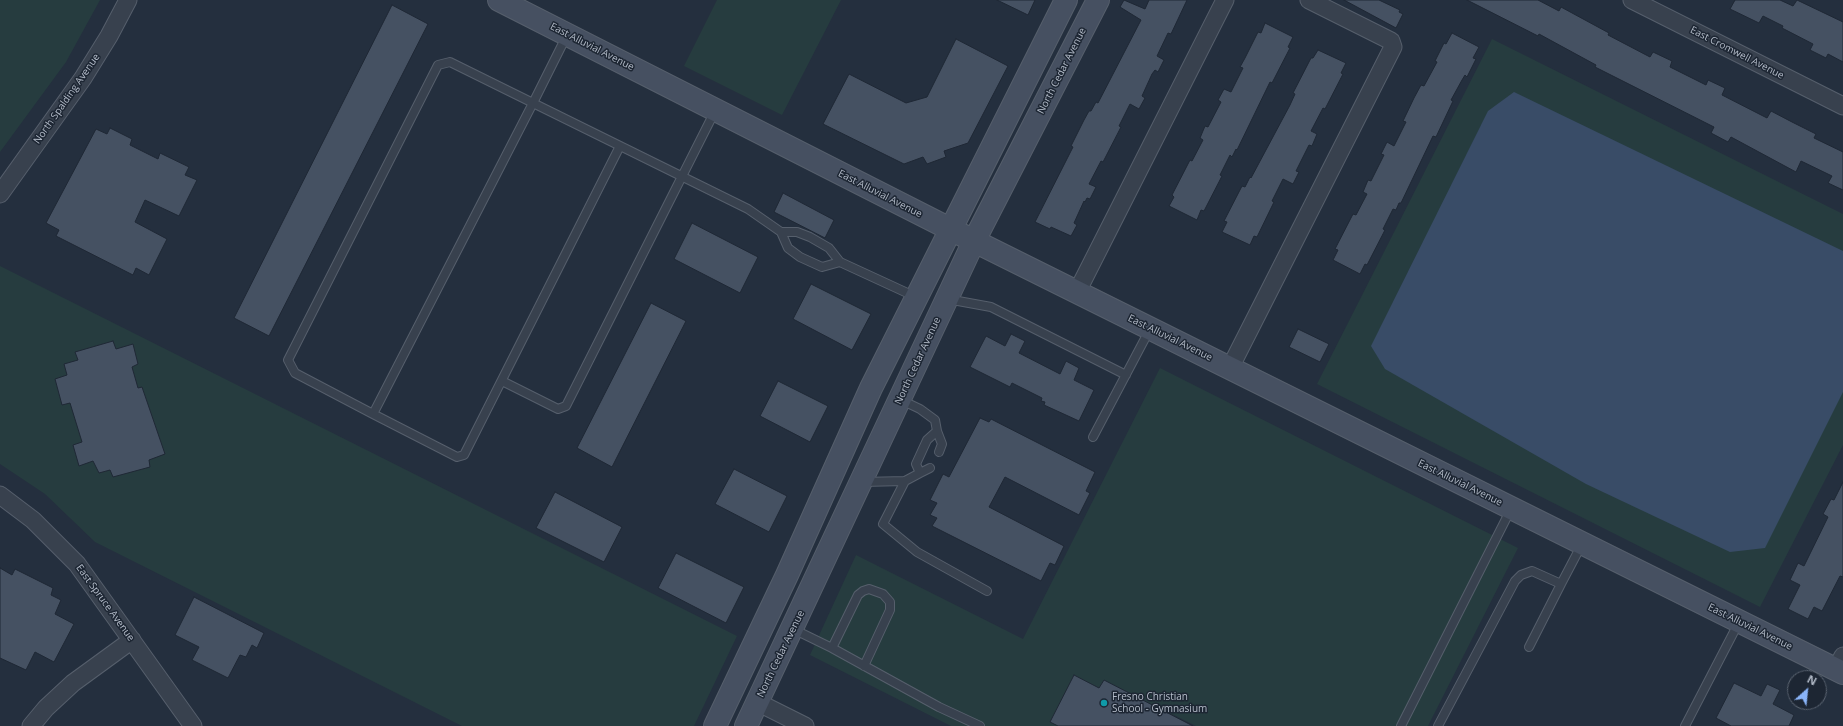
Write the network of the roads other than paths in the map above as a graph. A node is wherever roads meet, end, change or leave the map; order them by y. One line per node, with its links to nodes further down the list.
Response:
1 (128, 0): 14 (street, North Spalding Avenue)
2 (499, 0): 8 (main road, East Alluvial Avenue)
3 (1066, 0): 15 (main road)
4 (1098, 0): 17 (main road, North Cedar Avenue)
5 (1224, 0): 19 (street)
6 (1309, 0): 23 (street)
7 (1632, 0): 10 (street, East Cromwell Avenue)
8 (567, 34): 9 (lane); 11 (main road, East Alluvial Avenue)
9 (533, 103): 12 (lane); 27 (lane); 27 (lane)
10 (1843, 106)
11 (715, 110): 13 (lane); 15 (main road, East Alluvial Avenue)
12 (620, 146): 13 (lane); 25 (lane)
13 (682, 177): 16 (lane); 25 (lane)
14 (0, 194)
15 (950, 229): 17 (main road, East Alluvial Avenue); 20 (main road)
16 (781, 232): 18 (lane); 18 (lane)
17 (974, 241): 19 (main road, East Alluvial Avenue); 21 (main road, North Cedar Avenue)
18 (840, 262): 20 (lane)
19 (1077, 292): 22 (main road, East Alluvial Avenue)
20 (916, 297): 38 (main road)
21 (946, 298): 24 (lane); 26 (main road, North Cedar Avenue)
22 (1150, 328): 23 (main road, East Alluvial Avenue); 24 (lane)
23 (1230, 368): 36 (main road, East Alluvial Avenue)
24 (1126, 374): 29 (lane)
25 (502, 381): 27 (lane)
26 (900, 399): 28 (lane); 34 (main road, North Cedar Avenue)
27 (373, 414)
28 (937, 430): 30 (lane); 32 (lane)
29 (1093, 438)
30 (939, 452)
31 (930, 468): 32 (lane)
32 (920, 473): 33 (lane)
33 (905, 481): 34 (lane); 40 (lane)
34 (861, 482): 42 (main road, North Cedar Avenue)
35 (0, 495): 43 (street, East Spruce Avenue)
36 (1512, 508): 37 (main road, East Alluvial Avenue); 55 (lane)
37 (1582, 543): 39 (lane); 41 (main road, East Alluvial Avenue)
38 (787, 575): 48 (main road); 51 (main road)
39 (1561, 584): 44 (lane); 56 (lane)
40 (987, 591)
41 (1739, 621): 47 (main road, East Alluvial Avenue); 57 (lane)
42 (793, 629): 45 (lane); 48 (main road, North Cedar Avenue)
43 (132, 640): 49 (street); 50 (street, East Spruce Avenue)
44 (1529, 647)
45 (832, 648): 46 (lane); 46 (lane)
46 (864, 666): 54 (lane)
47 (1841, 666)
48 (758, 702): 52 (main road, North Cedar Avenue); 53 (street)
49 (31, 726)
50 (193, 726)
51 (715, 726)
52 (746, 726)
53 (805, 726)
54 (980, 726)
55 (1401, 726)
56 (1438, 726)
57 (1685, 726)

